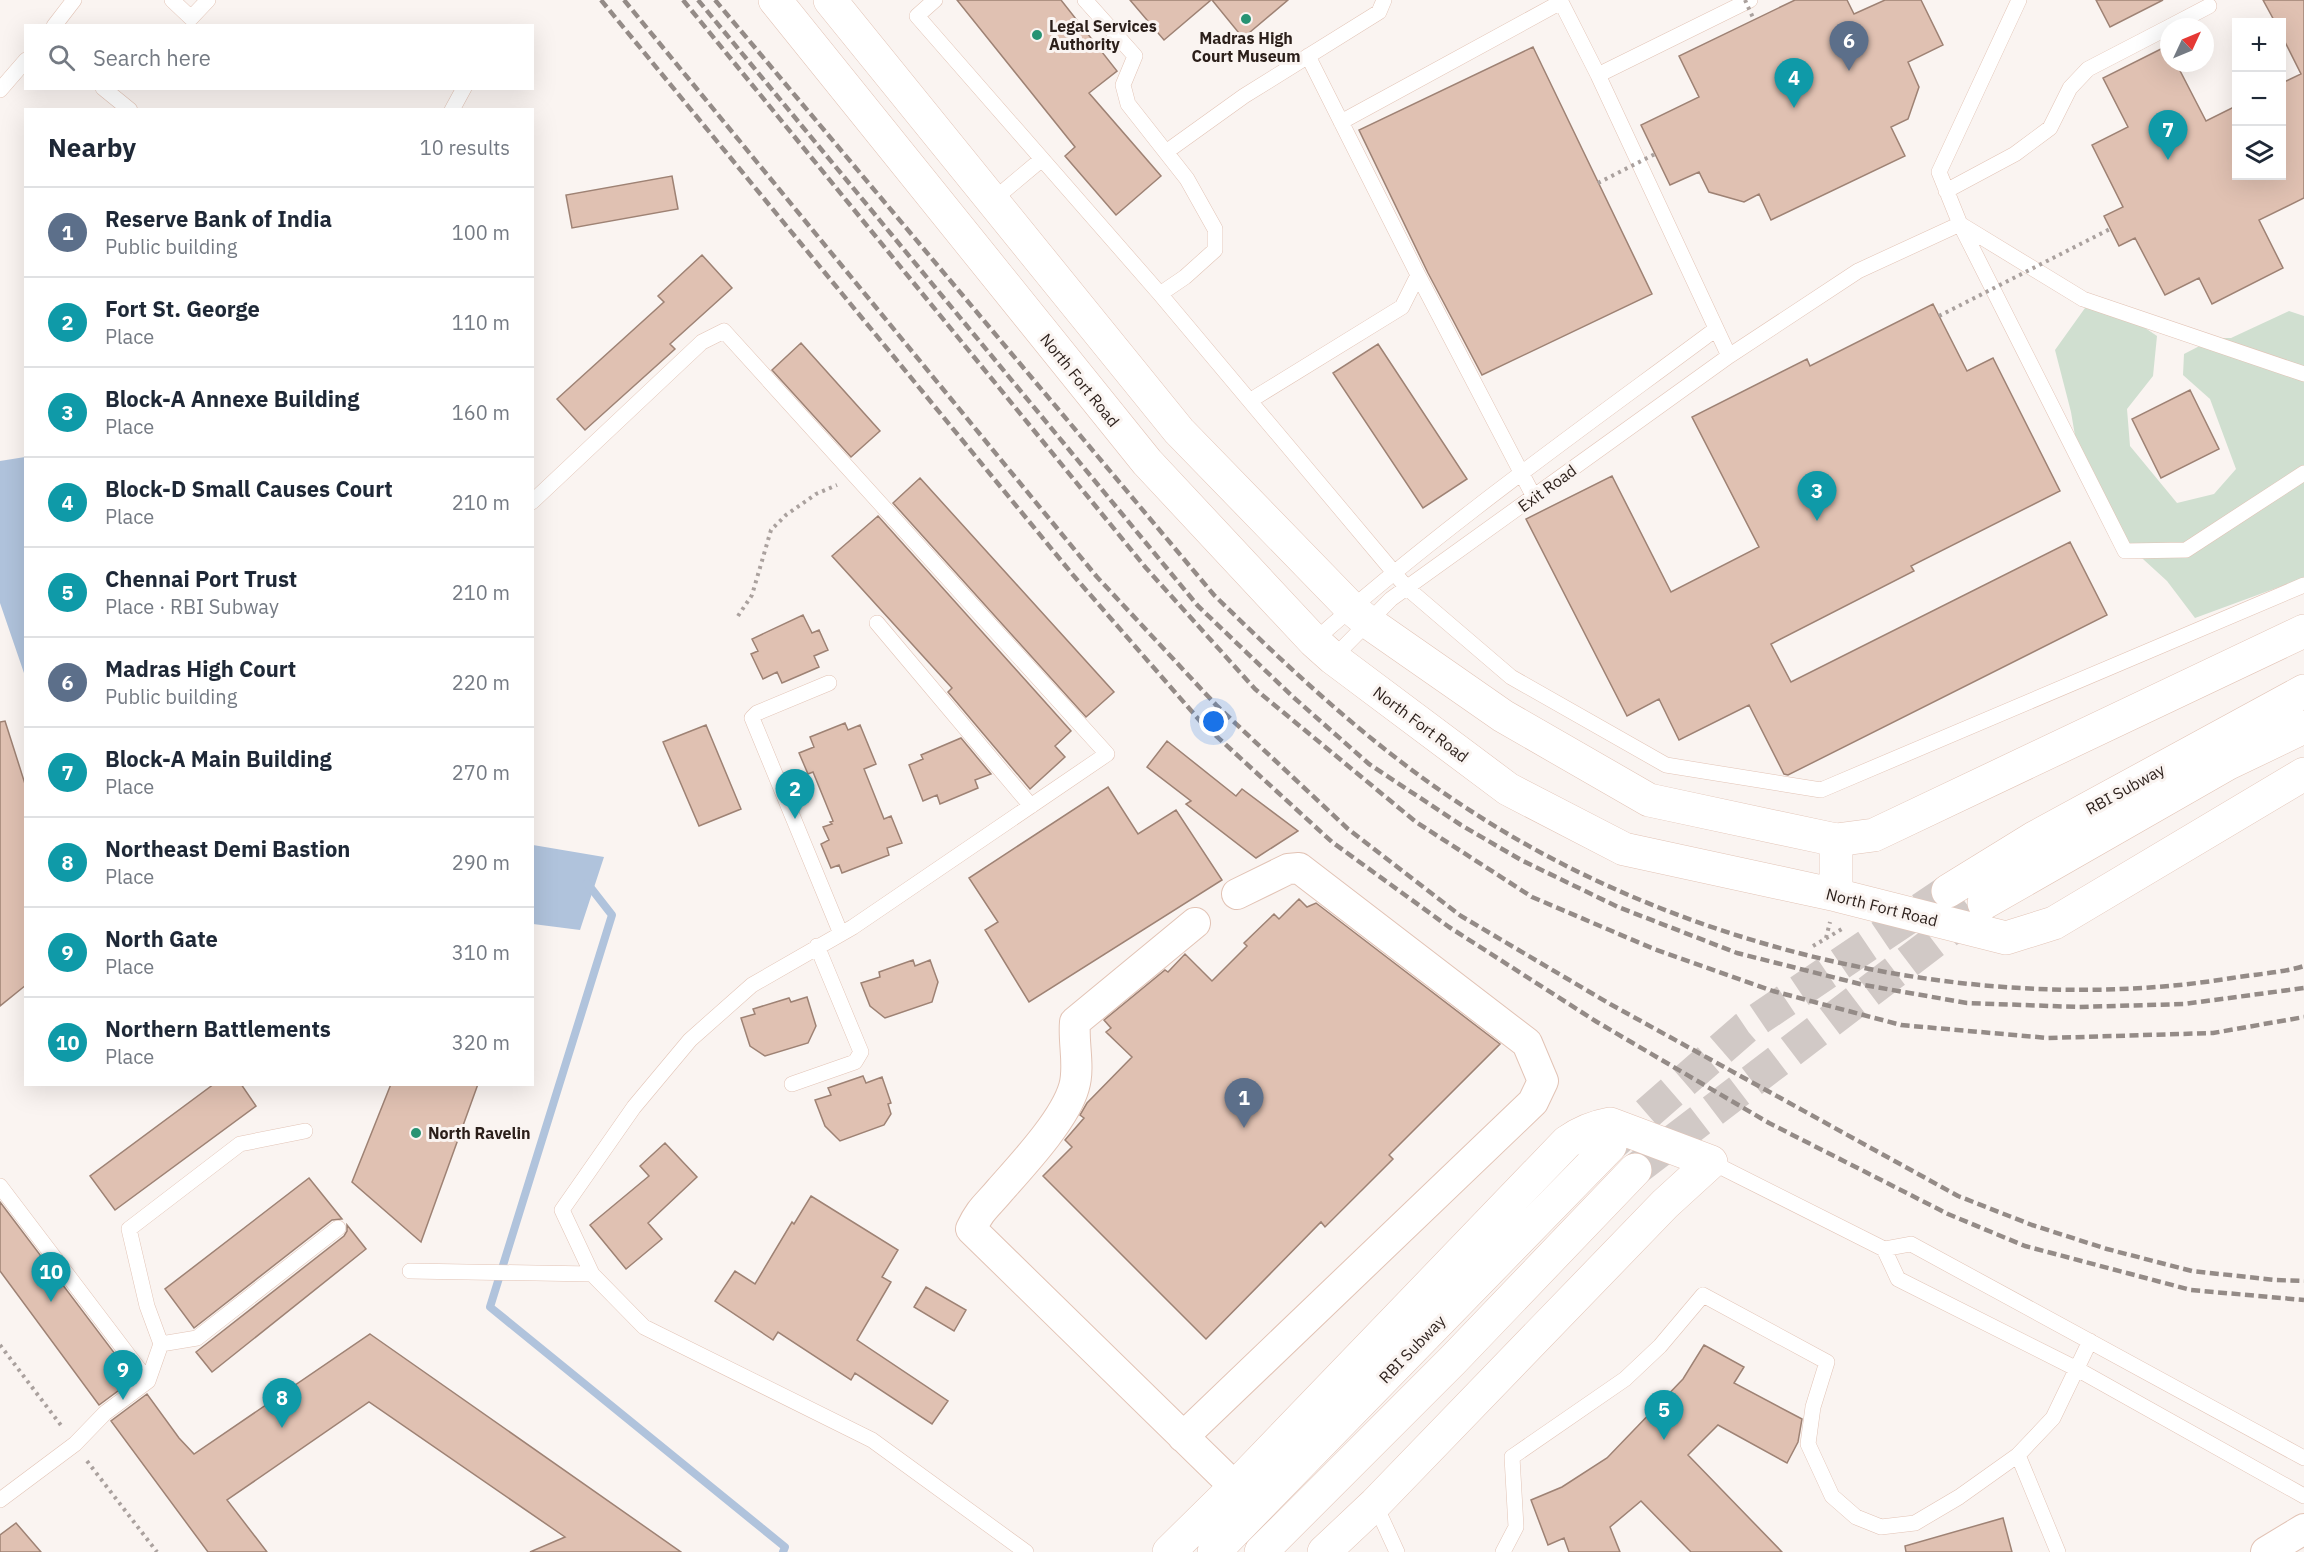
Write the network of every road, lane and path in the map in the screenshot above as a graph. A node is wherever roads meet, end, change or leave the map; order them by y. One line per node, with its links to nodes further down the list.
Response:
1 (74, 0): 16 (lane)
2 (172, 0): 3 (lane)
3 (208, 0)
4 (775, 0): 54 (main road, North Fort Road)
5 (830, 0): 32 (main road)
6 (935, 0): 29 (lane)
7 (1085, 0): 27 (lane)
8 (1384, 0): 18 (lane)
9 (1744, 0): 15 (path, bridge)
10 (1750, 0): 20 (lane)
11 (2019, 0): 31 (lane)
12 (1561, 1): 20 (lane); 26 (lane)
13 (2209, 6): 14 (lane)
14 (2186, 18)
15 (1754, 20)
16 (56, 24)
17 (2160, 32): 31 (lane)
18 (1308, 56): 26 (lane); 27 (lane)
19 (24, 62): 21 (lane)
20 (1598, 75): 38 (lane)
21 (0, 90)
22 (105, 90): 24 (lane)
23 (463, 90): 25 (lane)
24 (128, 108)
25 (453, 108)
26 (1341, 122): 35 (lane)
27 (1166, 152): 36 (lane)
28 (1655, 154): 30 (path, bridge)
29 (1042, 159): 32 (lane); 36 (lane)
30 (1598, 183)
31 (1946, 190): 33 (lane)
32 (992, 201): 50 (main road)
33 (1960, 224): 39 (lane, Exit Road); 40 (lane); 43 (lane)
34 (2110, 229): 37 (path, bridge)
35 (1418, 275): 41 (lane); 42 (lane)
36 (1160, 294): 41 (lane)
37 (1939, 316)
38 (1716, 329): 39 (lane); 42 (lane)
39 (1729, 356): 45 (lane, Exit Road)
40 (2304, 374)
41 (1251, 400): 47 (lane)
42 (1521, 473): 45 (lane); 47 (lane)
43 (2304, 473)
44 (858, 477): 46 (lane); 51 (path); 59 (lane)
45 (1534, 497): 49 (lane, Exit Road)
46 (534, 500)
47 (1394, 573): 49 (lane); 50 (lane)
48 (2304, 585): 49 (lane)
49 (1407, 588): 50 (lane, Exit Road)
50 (1360, 615): 54 (lane); 54 (lane); 60 (main road)
51 (738, 616)
52 (877, 623): 59 (lane)
53 (2304, 631): 60 (main road)
54 (1323, 649): 63 (main road, North Fort Road)
55 (829, 683): 66 (lane)
56 (2304, 691): 61 (main road, RBI Subway)
57 (2304, 727): 64 (main road, RBI Subway)
58 (2304, 774): 63 (main road, North Fort Road)
59 (1031, 806): 66 (lane)
60 (1836, 840): 63 (main road)
61 (1948, 891)
62 (1237, 894): 82 (street)
63 (1836, 896)
64 (1984, 903)
65 (1195, 923): 82 (street)
66 (841, 934): 67 (lane)
67 (818, 946): 68 (lane); 77 (lane)
68 (792, 1084)
69 (305, 1131): 79 (lane)
70 (1610, 1146): 92 (main road, RBI Subway)
71 (1711, 1162): 75 (lane); 85 (main road); 88 (main road)
72 (1635, 1170): 93 (main road)
73 (0, 1186): 81 (lane)
74 (338, 1228): 79 (lane)
75 (1884, 1249): 78 (lane); 80 (lane)
76 (410, 1271): 77 (lane)
77 (592, 1274): 90 (lane)
78 (2090, 1341): 80 (lane); 84 (lane)
79 (161, 1344): 81 (lane)
80 (2077, 1369): 83 (lane); 86 (lane)
81 (148, 1382): 87 (lane)
82 (1184, 1437): 85 (street)
83 (2018, 1455): 96 (lane); 97 (lane)
84 (2304, 1458)
85 (1235, 1487): 91 (main road)
86 (2304, 1496)
87 (0, 1500)
88 (1375, 1504): 94 (main road); 95 (lane)
89 (2301, 1538): 98 (street)
90 (1026, 1552)
91 (1169, 1552)
92 (1214, 1552)
93 (1261, 1552)
94 (1324, 1552)
95 (1397, 1552)
96 (1503, 1552)
97 (2058, 1552)
98 (2266, 1552)

